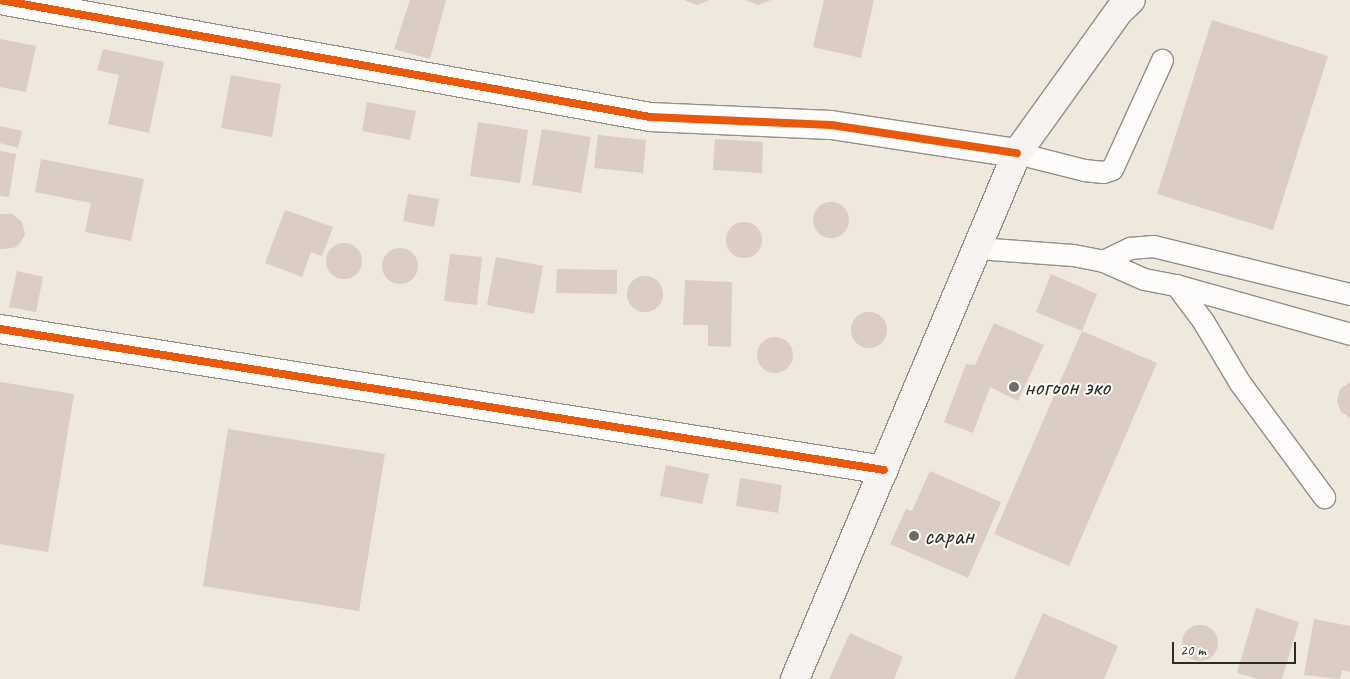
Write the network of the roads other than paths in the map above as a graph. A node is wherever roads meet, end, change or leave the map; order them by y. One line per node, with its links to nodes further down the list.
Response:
1 (0, 0): 4 (street)
2 (1132, 0): 4 (street)
3 (1162, 60): 4 (lane)
4 (1017, 153): 5 (street)
5 (977, 248): 6 (lane); 11 (street)
6 (1103, 261): 7 (lane); 8 (lane)
7 (1176, 285): 10 (lane); 12 (lane)
8 (1350, 294)
9 (0, 329): 11 (street)
10 (1350, 334)
11 (884, 470): 13 (street)
12 (1324, 497)
13 (795, 679)

